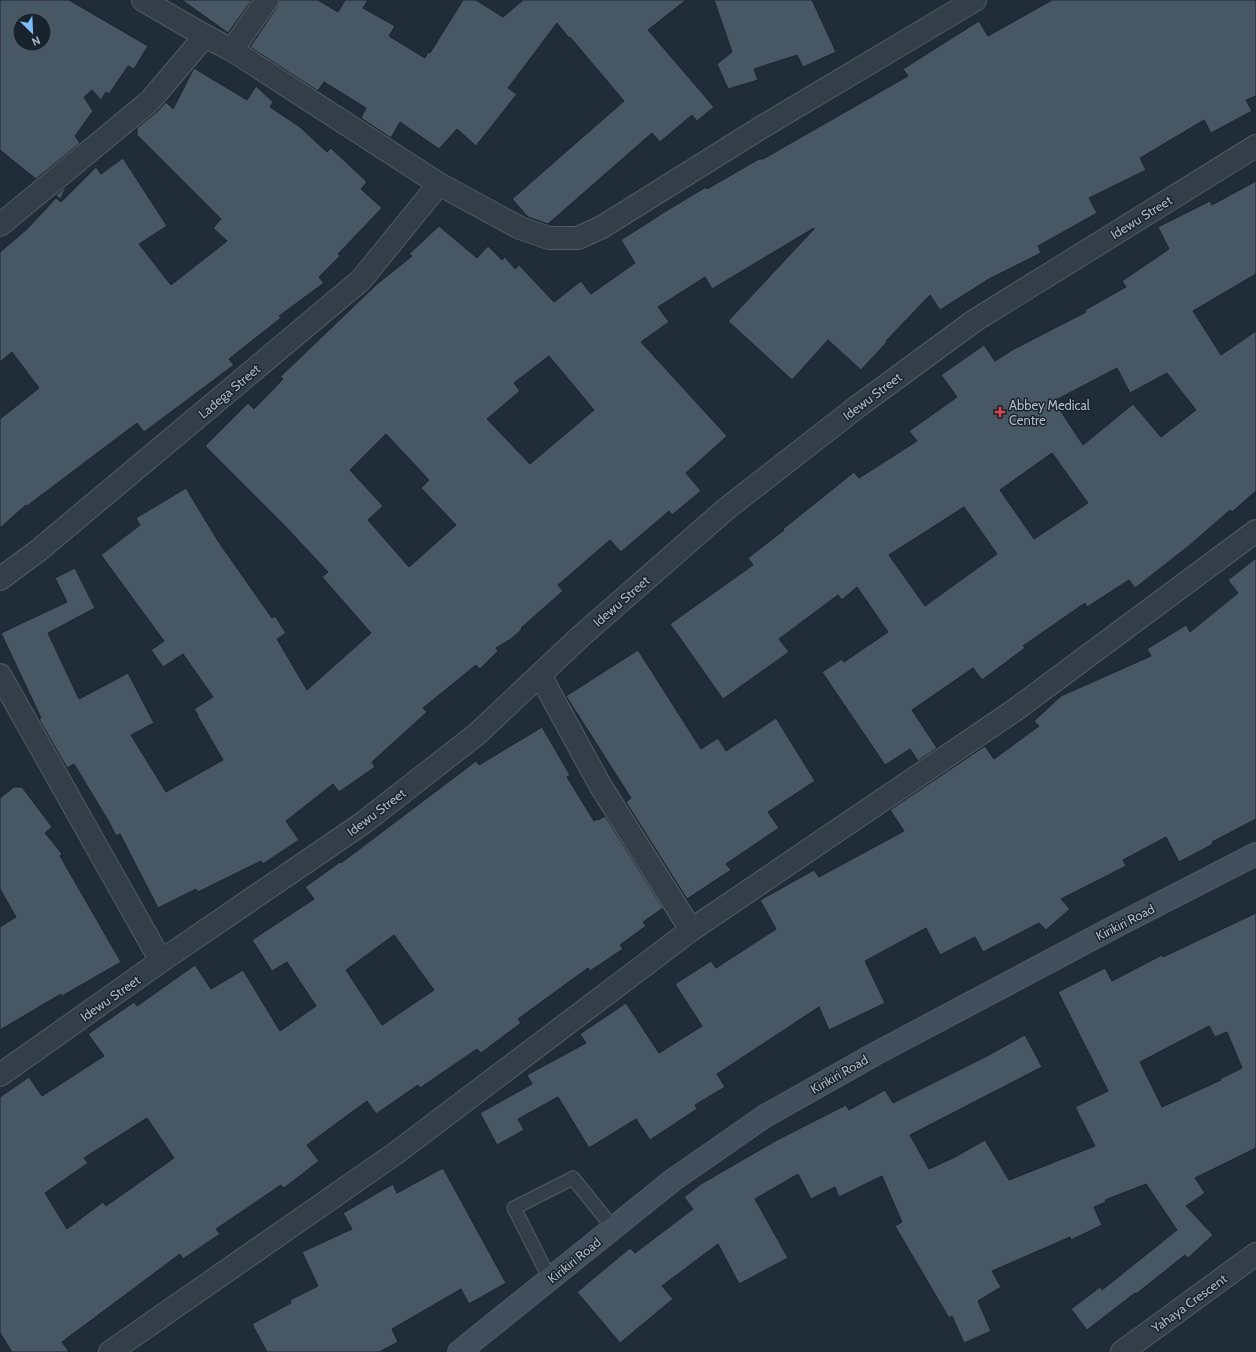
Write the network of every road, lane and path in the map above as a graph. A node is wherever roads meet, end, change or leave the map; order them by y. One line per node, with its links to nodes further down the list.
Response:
1 (143, 0): 4 (street)
2 (267, 0): 5 (street)
3 (975, 0): 7 (street)
4 (205, 36): 5 (street); 8 (street)
5 (232, 50): 7 (street)
6 (1256, 146): 11 (street, Idewu Street)
7 (439, 184): 10 (street, Ladega Street)
8 (0, 225)
9 (1256, 531): 14 (street)
10 (0, 579)
11 (540, 675): 14 (street); 15 (street, Idewu Street)
12 (0, 676): 15 (street)
13 (1256, 854): 17 (main road, Kirikiri Road)
14 (691, 930): 20 (street)
15 (161, 962): 16 (street, Idewu Street)
16 (0, 1076)
17 (613, 1228): 19 (main road, Kirikiri Road); 19 (lane)
18 (1256, 1254): 22 (street, Yahaya Crescent)
19 (550, 1280): 21 (main road, Kirikiri Road)
20 (110, 1352)
21 (459, 1352)
22 (1122, 1352)

